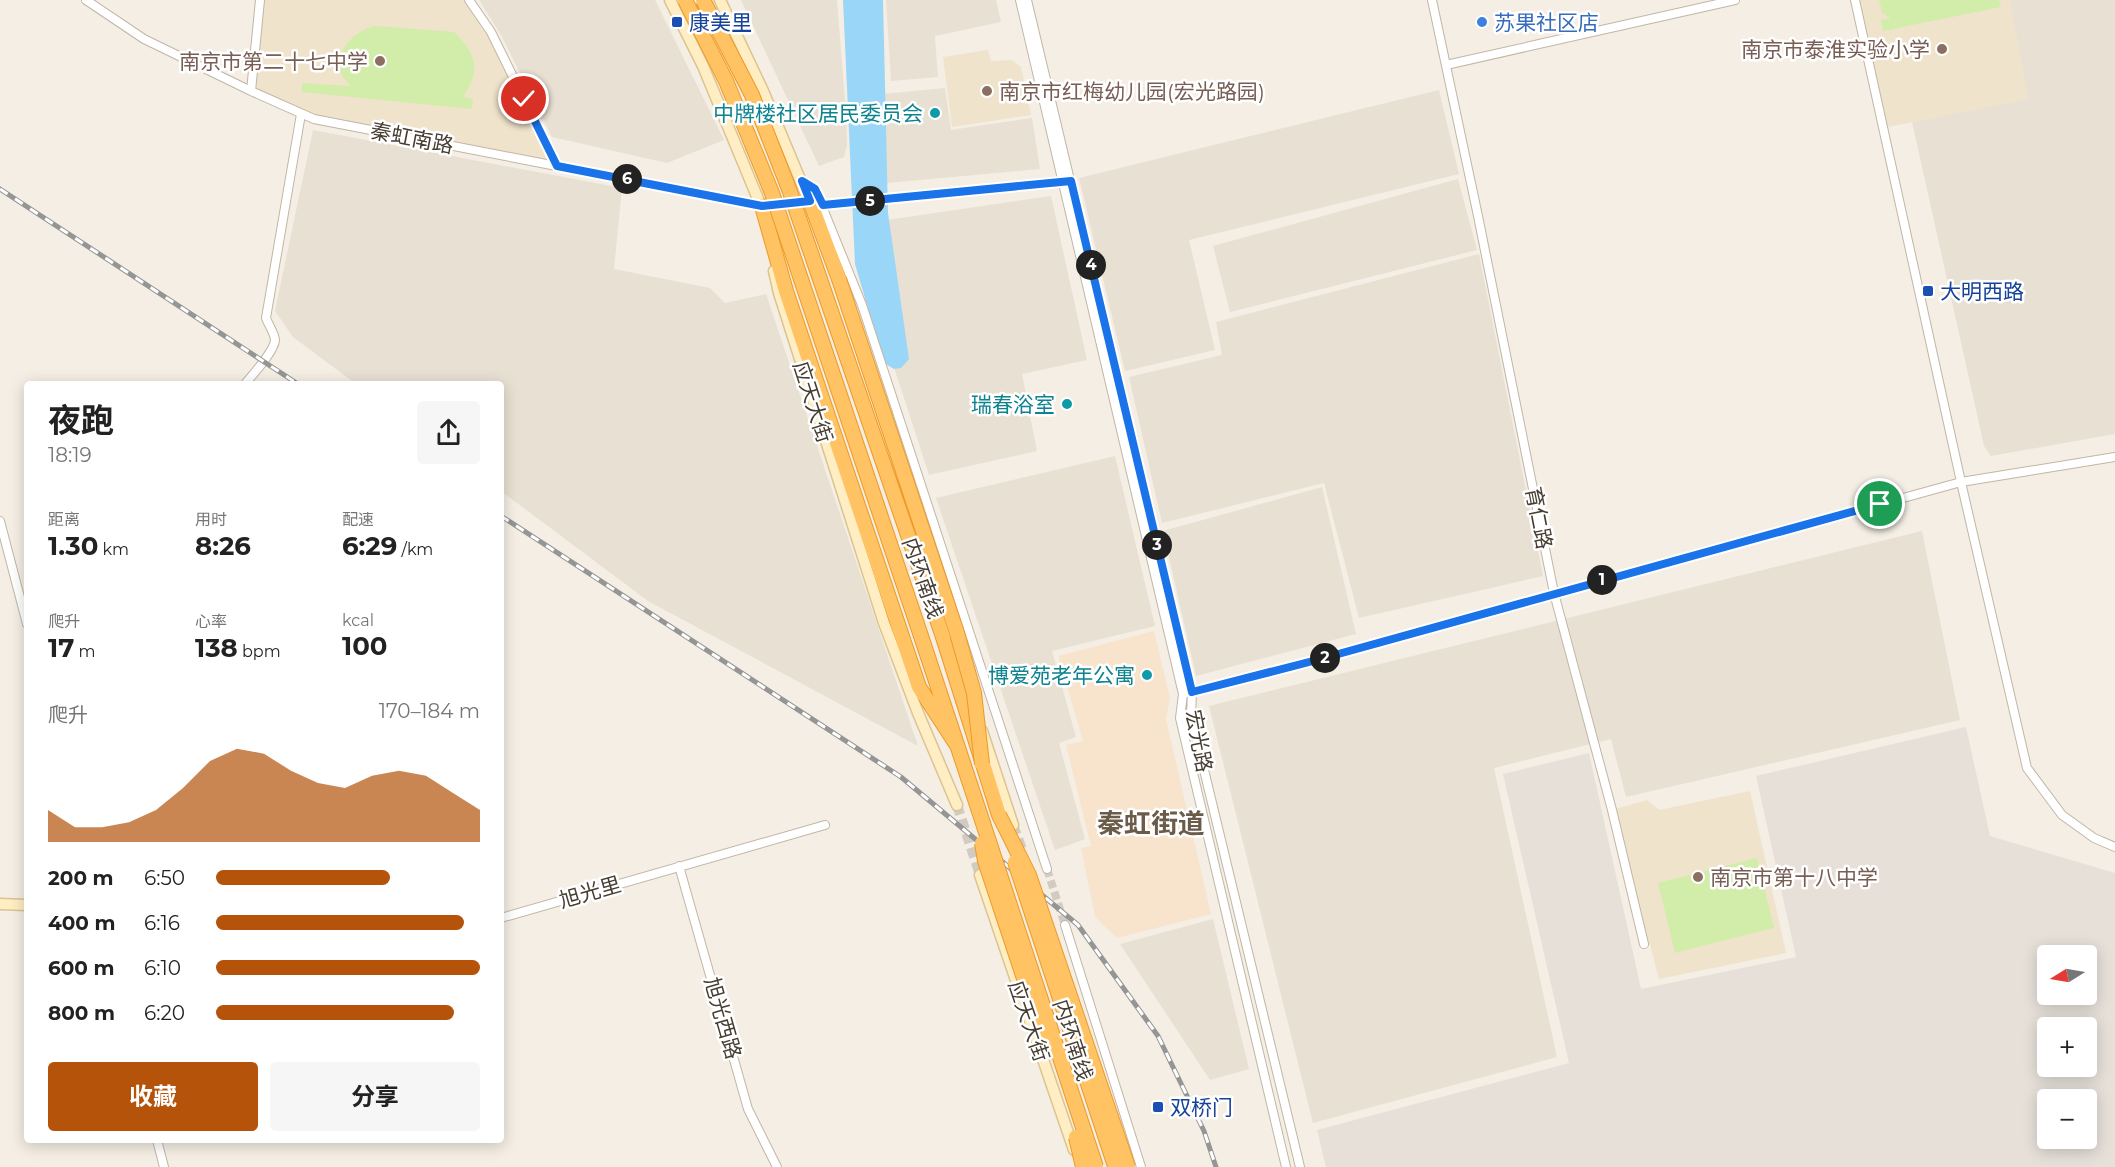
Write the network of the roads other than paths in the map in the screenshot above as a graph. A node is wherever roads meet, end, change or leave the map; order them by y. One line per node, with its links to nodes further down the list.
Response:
1 (86, 0): 14 (street, 秦虹南路)
2 (260, 0): 14 (street)
3 (470, 0): 16 (street)
4 (670, 0): 19 (main road, 应天大街)
5 (685, 0): 28 (highway, 内环南线, bridge)
6 (703, 0): 29 (highway, 内环南线, bridge)
7 (720, 0): 18 (main road)
8 (1020, 0): 17 (street, 宏光路)
9 (1027, 0): 17 (street, 宏光路)
10 (1432, 0): 13 (street, 育仁路)
11 (1735, 0): 13 (street)
12 (1855, 0): 22 (street)
13 (1446, 65): 25 (street, 育仁路)
14 (251, 91): 15 (street, 秦虹南路)
15 (301, 114): 16 (street, 秦虹南路); 20 (street)
16 (557, 166): 19 (street, 秦虹南路)
17 (1067, 181): 18 (street); 26 (street, 宏光路); 27 (street, 宏光路)
18 (821, 204): 19 (street, 秦虹南路); 29 (highway, bridge); 34 (main road); 37 (street)
19 (762, 206): 28 (highway); 30 (main road, 应天大街)
20 (248, 381)
21 (2115, 457): 22 (street)
22 (1961, 482): 25 (street); 35 (street)
23 (0, 521): 24 (street)
24 (23, 589)
25 (1554, 593): 26 (street); 44 (street, 育仁路)
26 (1192, 692): 27 (street); 54 (street, 宏光路)
27 (1183, 694): 53 (street, 宏光路)
28 (956, 744): 31 (highway, 内环南线)
29 (982, 764): 32 (highway, 内环南线)
30 (957, 805)
31 (978, 808): 48 (highway, bridge); 49 (highway, 内环南线, bridge)
32 (999, 815): 50 (highway, 内环南线, bridge); 51 (highway, bridge)
33 (825, 825): 36 (street, 旭光里)
34 (1013, 825)
35 (2115, 847)
36 (679, 866): 41 (street, 旭光里); 47 (street, 旭光西路)
37 (1047, 869)
38 (980, 875): 48 (main road, 应天大街)
39 (0, 904): 40 (main road)
40 (24, 905)
41 (504, 917)
42 (1065, 925): 52 (street)
43 (1056, 940): 51 (main road)
44 (1644, 944)
45 (158, 1143): 46 (street)
46 (164, 1167)
47 (777, 1167)
48 (1083, 1167)
49 (1096, 1167)
50 (1115, 1167)
51 (1129, 1167)
52 (1141, 1167)
53 (1286, 1167)
54 (1300, 1167)

